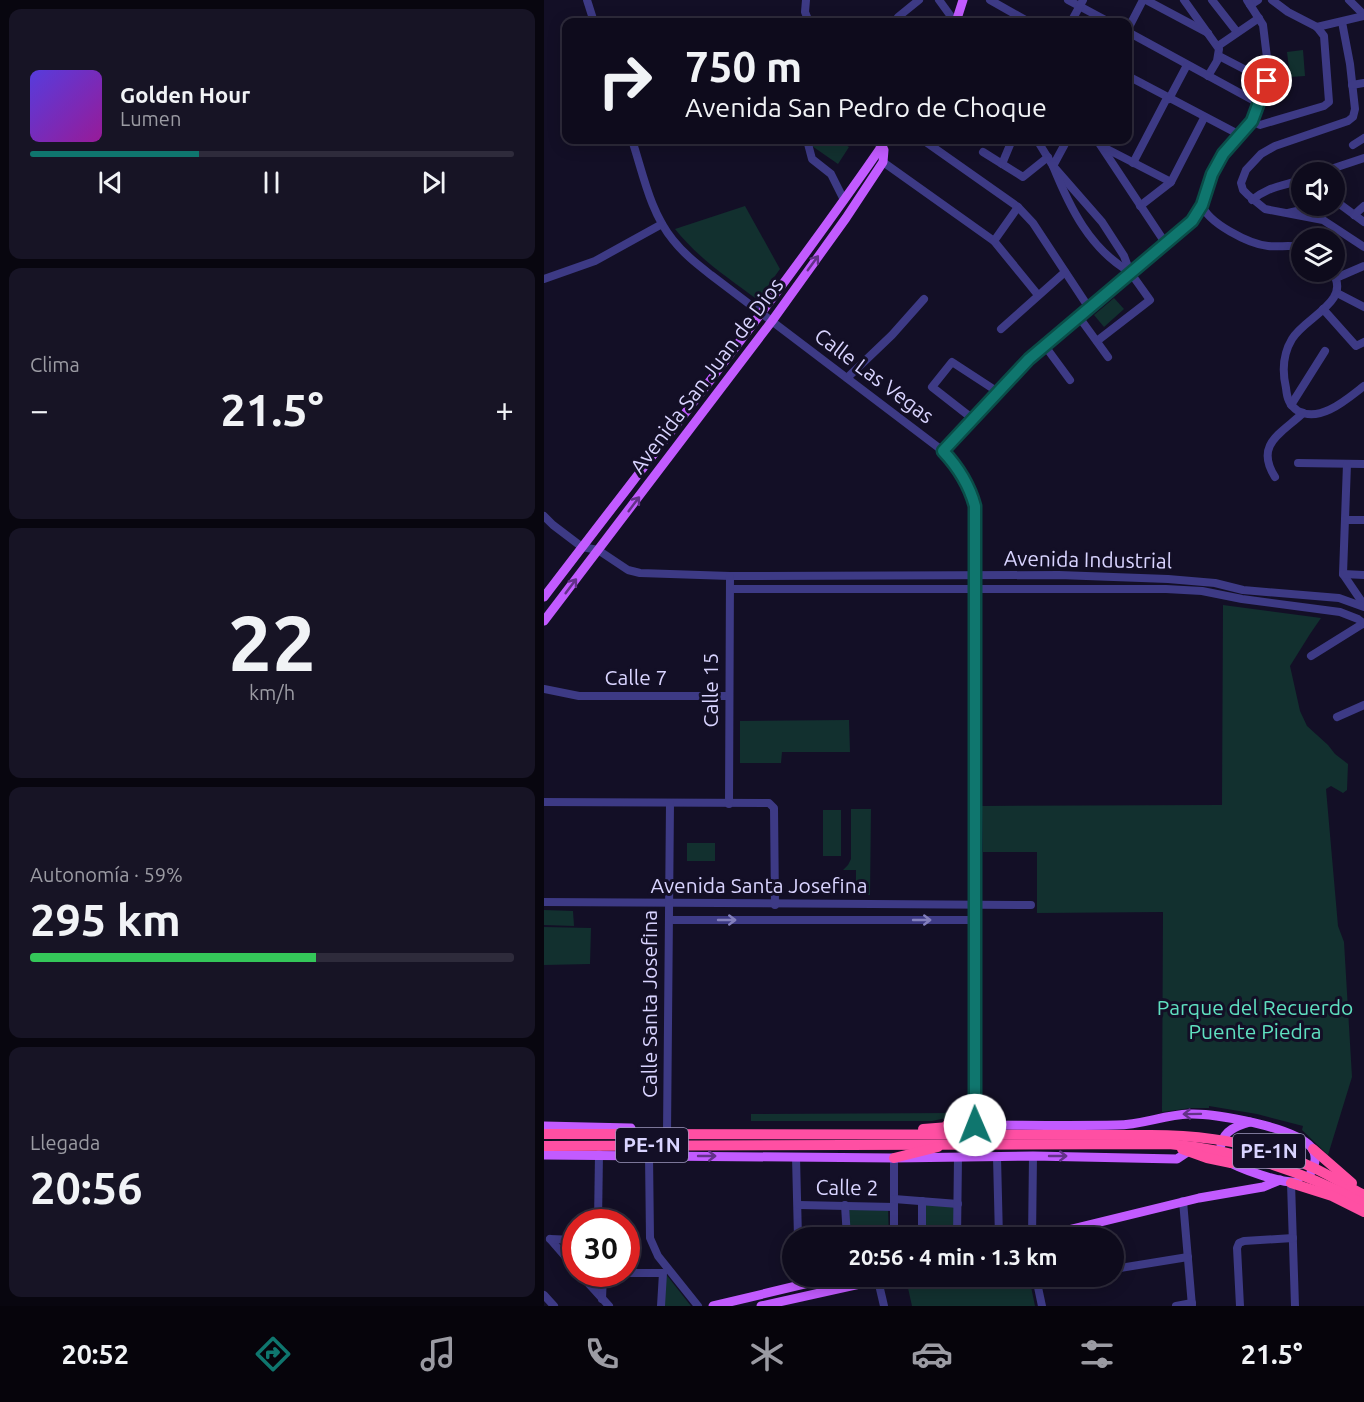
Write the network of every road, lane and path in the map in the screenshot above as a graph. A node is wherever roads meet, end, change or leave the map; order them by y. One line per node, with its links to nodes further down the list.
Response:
1 (587, 0): 19 (street)
2 (806, 0): 20 (street)
3 (919, 0): 18 (street)
4 (939, 0): 21 (street)
5 (963, 0): 22 (main road)
6 (967, 0): 23 (main road)
7 (990, 0): 24 (street)
8 (1068, 0): 16 (street)
9 (1144, 0): 29 (street); 33 (street)
10 (1184, 0): 33 (street)
11 (1212, 0): 31 (street)
12 (1258, 0): 15 (street)
13 (1272, 0): 30 (street)
14 (1350, 0): 17 (street)
15 (1248, 2): 27 (street)
16 (1081, 3): 25 (street); 26 (street)
17 (1363, 16): 28 (street)
18 (898, 17)
19 (593, 18)
20 (807, 18)
21 (956, 18)
22 (957, 18)
23 (958, 18)
24 (1016, 18)
25 (1073, 18)
26 (1103, 18)
27 (1259, 18): 31 (street); 39 (street)
28 (1342, 22): 30 (street); 41 (street)
29 (1132, 23)
30 (1317, 27): 45 (street)
31 (1237, 32): 34 (street)
32 (1132, 33): 36 (street)
33 (1210, 34): 34 (street)
34 (1218, 46): 35 (street)
35 (1219, 56): 37 (street); 39 (street)
36 (1187, 65): 37 (street); 42 (street)
37 (1208, 76): 43 (street)
38 (1132, 80): 42 (street)
39 (1267, 81): 43 (street)
40 (1363, 83): 41 (street)
41 (1352, 85): 70 (street)
42 (1168, 98): 44 (street); 63 (street)
43 (1260, 104): 45 (street)
44 (1204, 118): 46 (street); 67 (street)
45 (1252, 121): 46 (street)
46 (1240, 135): 71 (street)
47 (1363, 138): 58 (street)
48 (633, 144): 80 (street, Calle Las Vegas)
49 (808, 144): 69 (street)
50 (883, 144): 69 (main road, Avenida San Juan de Dios)
51 (884, 144): 62 (main road)
52 (929, 144): 74 (street)
53 (1010, 144): 64 (street)
54 (1040, 144): 60 (street)
55 (1065, 144): 66 (street)
56 (1100, 144): 72 (street)
57 (1101, 144): 63 (street)
58 (1353, 145)
59 (983, 152): 64 (street)
60 (1048, 157): 64 (street); 66 (street)
61 (1363, 158): 65 (street)
62 (883, 162): 81 (street); 99 (main road, Avenida San Juan de Dios, one-way to 62)
63 (1133, 163): 67 (street)
64 (1002, 164)
65 (1345, 164)
66 (1054, 166): 87 (street); 87 (street)
67 (1171, 182): 72 (street)
68 (1291, 183): 70 (street)
69 (844, 200): 97 (main road, Avenida San Juan de Dios)
70 (1252, 200): 77 (street)
71 (1202, 205): 82 (street); 83 (street)
72 (1140, 206): 82 (street)
73 (1363, 206): 78 (street)
74 (1018, 207): 81 (street); 86 (street)
75 (1345, 208): 78 (street)
76 (1291, 212): 77 (street)
77 (1288, 213): 84 (street)
78 (1354, 215): 79 (street)
79 (1363, 222)
80 (662, 224): 89 (street); 97 (street, Calle Las Vegas)
81 (994, 241): 92 (street)
82 (1166, 244): 87 (street)
83 (1291, 247)
84 (1363, 247)
85 (1363, 266): 88 (street)
86 (1065, 272): 92 (street); 95 (street)
87 (1130, 272): 95 (street); 101 (street)
88 (1345, 272)
89 (544, 279)
90 (1335, 282): 91 (street)
91 (1337, 293): 94 (street); 96 (street)
92 (1038, 295): 100 (street)
93 (924, 299): 106 (street)
94 (1363, 307)
95 (1089, 308): 98 (street)
96 (1323, 309): 102 (street); 110 (street)
97 (761, 313): 99 (street, Calle Las Vegas); 121 (main road, Avenida San Juan de Dios)
98 (1079, 317): 101 (street); 103 (street)
99 (772, 321): 106 (street, Calle Las Vegas); 122 (main road, Avenida San Juan de Dios, one-way to 99)
100 (1001, 328)
101 (1097, 341): 105 (street)
102 (1363, 342)
103 (1045, 346): 107 (street); 109 (street)
104 (1325, 351): 110 (street)
105 (1108, 357)
106 (847, 378): 113 (street, Calle Las Vegas)
107 (1070, 380)
108 (1363, 386): 111 (street)
109 (998, 392): 112 (street); 112 (street)
110 (1291, 405): 111 (street)
111 (1303, 413): 117 (street)
112 (973, 419): 113 (street)
113 (943, 451): 126 (street, Calle Las Vegas)
114 (1298, 463): 115 (street)
115 (1347, 464): 116 (street); 119 (street)
116 (1363, 464)
117 (1275, 477)
118 (544, 516): 121 (street)
119 (1345, 520): 120 (street); 123 (street)
120 (1363, 520)
121 (582, 547): 122 (street); 129 (main road, Avenida San Juan de Dios)
122 (598, 550): 125 (street, Avenida Industrial); 131 (main road, Avenida San Juan de Dios, one-way to 122)
123 (1343, 574): 124 (street); 130 (street)
124 (1363, 575)
125 (730, 576): 126 (street, Avenida Industrial); 128 (street, Calle 15)
126 (975, 576): 127 (street, Calle Las Vegas); 130 (street, Avenida Industrial)
127 (975, 588): 128 (street); 132 (street); 145 (street, Calle Las Vegas)
128 (730, 589): 135 (street, Calle 15)
129 (544, 597)
130 (1363, 606)
131 (544, 621)
132 (1363, 624): 133 (street)
133 (1311, 656)
134 (544, 689): 135 (street, Calle 7)
135 (729, 696): 140 (street, Calle 15)
136 (1363, 705): 137 (street)
137 (1337, 717)
138 (544, 802): 139 (street)
139 (670, 803): 140 (street); 142 (street, Calle Santa Josefina)
140 (729, 804): 143 (street)
141 (544, 902): 142 (street, Avenida Santa Josefina)
142 (669, 904): 143 (street, Avenida Santa Josefina); 146 (street, Calle Santa Josefina)
143 (775, 904): 145 (street, Avenida Santa Josefina)
144 (1031, 905): 145 (street, Avenida Santa Josefina)
145 (975, 906): 147 (street, Calle Las Vegas)
146 (669, 920): 147 (street, Avenida Santa Josefina, one-way to 147); 155 (street, Calle Santa Josefina)
147 (975, 920): 148 (street, Calle Las Vegas)
148 (974, 1095): 150 (street, Calle Las Vegas); 153 (highway)
149 (1250, 1122): 150 (main road, one-way to 150); 159 (main road); 161 (main road)
150 (975, 1125): 153 (highway)
151 (544, 1126): 152 (main road)
152 (631, 1128): 155 (highway)
153 (938, 1128): 156 (highway)
154 (544, 1134): 155 (highway, PE-1N)
155 (662, 1134): 156 (highway, PE-1N)
156 (863, 1136): 159 (highway, PE-1N)
157 (947, 1144): 158 (highway, PE-1N); 160 (highway, PE-1N); 170 (highway)
158 (1169, 1144): 159 (highway, PE-1N); 162 (highway)
159 (1221, 1145): 171 (main road); 172 (highway, PE-1N)
160 (544, 1146)
161 (1313, 1149): 172 (main road); 174 (highway)
162 (1189, 1151): 166 (main road, one-way to 162); 171 (highway)
163 (599, 1154): 164 (main road); 165 (main road); 182 (street)
164 (544, 1155)
165 (649, 1155): 167 (main road, one-way to 167); 212 (street)
166 (1033, 1156): 169 (main road); 190 (street)
167 (796, 1157): 170 (main road); 180 (street)
168 (958, 1157): 169 (main road); 170 (main road); 178 (street)
169 (997, 1157): 189 (street)
170 (894, 1158): 177 (street)
171 (1231, 1163): 173 (main road)
172 (1311, 1172): 173 (main road); 174 (highway, PE-1N); 179 (highway, PE-1N)
173 (1279, 1181): 176 (main road); 183 (highway); 192 (street)
174 (1363, 1194)
175 (922, 1201): 177 (street, Calle 2); 178 (street, Calle 2); 187 (street)
176 (1183, 1201): 191 (main road); 195 (street)
177 (894, 1203): 181 (street, Calle 2); 186 (street)
178 (958, 1204): 188 (street)
179 (1363, 1204)
180 (799, 1205): 181 (street, Calle 2); 184 (street)
181 (845, 1205): 185 (street)
182 (598, 1209)
183 (1363, 1212)
184 (798, 1227)
185 (846, 1227)
186 (894, 1227)
187 (922, 1227)
188 (957, 1227)
189 (999, 1227)
190 (1033, 1227)
191 (1078, 1227)
192 (1293, 1238): 218 (street); 219 (street)
193 (562, 1239): 194 (street)
194 (562, 1253)
195 (1188, 1257): 196 (street); 208 (street)
196 (1124, 1267)
197 (640, 1273): 211 (street)
198 (591, 1287): 206 (street)
199 (602, 1287): 206 (street)
200 (788, 1287): 204 (main road)
201 (843, 1287): 207 (main road)
202 (879, 1287): 215 (street)
203 (1038, 1287): 216 (street)
204 (781, 1290): 207 (main road); 213 (main road)
205 (544, 1295): 209 (street)
206 (602, 1299): 210 (street)
207 (783, 1301): 214 (main road)
208 (1192, 1305): 217 (street)
209 (554, 1306)
210 (609, 1306)
211 (661, 1306)
212 (698, 1306)
213 (714, 1306)
214 (761, 1306)
215 (884, 1306)
216 (1042, 1306)
217 (1176, 1306)
218 (1240, 1306)
219 (1295, 1306)

